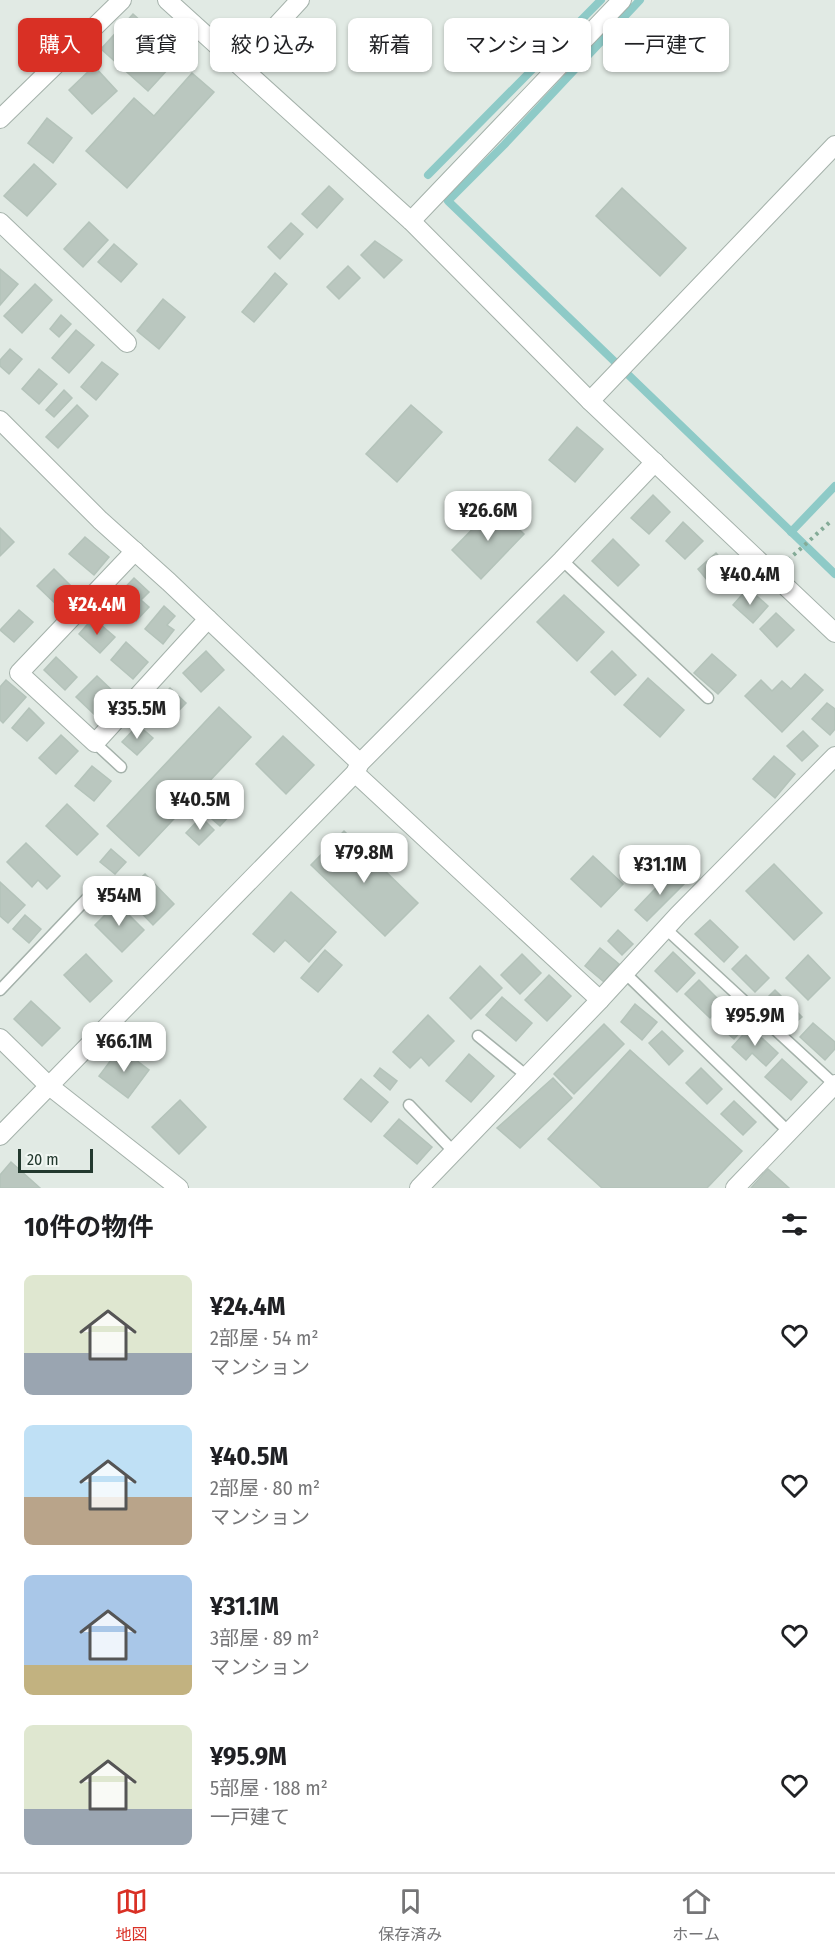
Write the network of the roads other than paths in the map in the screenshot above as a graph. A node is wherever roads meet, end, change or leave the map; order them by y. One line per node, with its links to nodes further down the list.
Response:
1 (122, 0): 8 (street)
2 (167, 0): 6 (street)
3 (300, 0): 5 (street)
4 (622, 0): 10 (street)
5 (283, 18)
6 (210, 38)
7 (248, 72): 10 (street)
8 (0, 119)
9 (835, 145): 13 (street)
10 (411, 221): 13 (street)
11 (0, 222): 12 (street)
12 (127, 342)
13 (590, 400): 15 (street)
14 (0, 420): 16 (street)
15 (655, 462): 17 (street); 19 (street)
16 (135, 551): 18 (street); 21 (street)
17 (562, 560): 20 (lane); 24 (street)
18 (208, 619): 21 (street); 24 (street)
19 (835, 633)
20 (708, 698)
21 (95, 743): 23 (lane)
22 (835, 756): 26 (street)
23 (121, 767)
24 (357, 768): 29 (street); 34 (street)
25 (95, 890): 28 (lane)
26 (666, 929): 27 (street); 33 (lane)
27 (625, 973): 29 (street); 36 (lane)
28 (0, 990)
29 (600, 1000): 32 (street)
30 (478, 1035): 32 (lane)
31 (0, 1038): 34 (street)
32 (526, 1076): 38 (street)
33 (835, 1084): 36 (street)
34 (48, 1085): 37 (street); 39 (street)
35 (409, 1105): 38 (lane)
36 (789, 1132): 41 (street)
37 (0, 1136)
38 (454, 1152): 40 (street)
39 (179, 1188)
40 (419, 1188)
41 (735, 1188)

